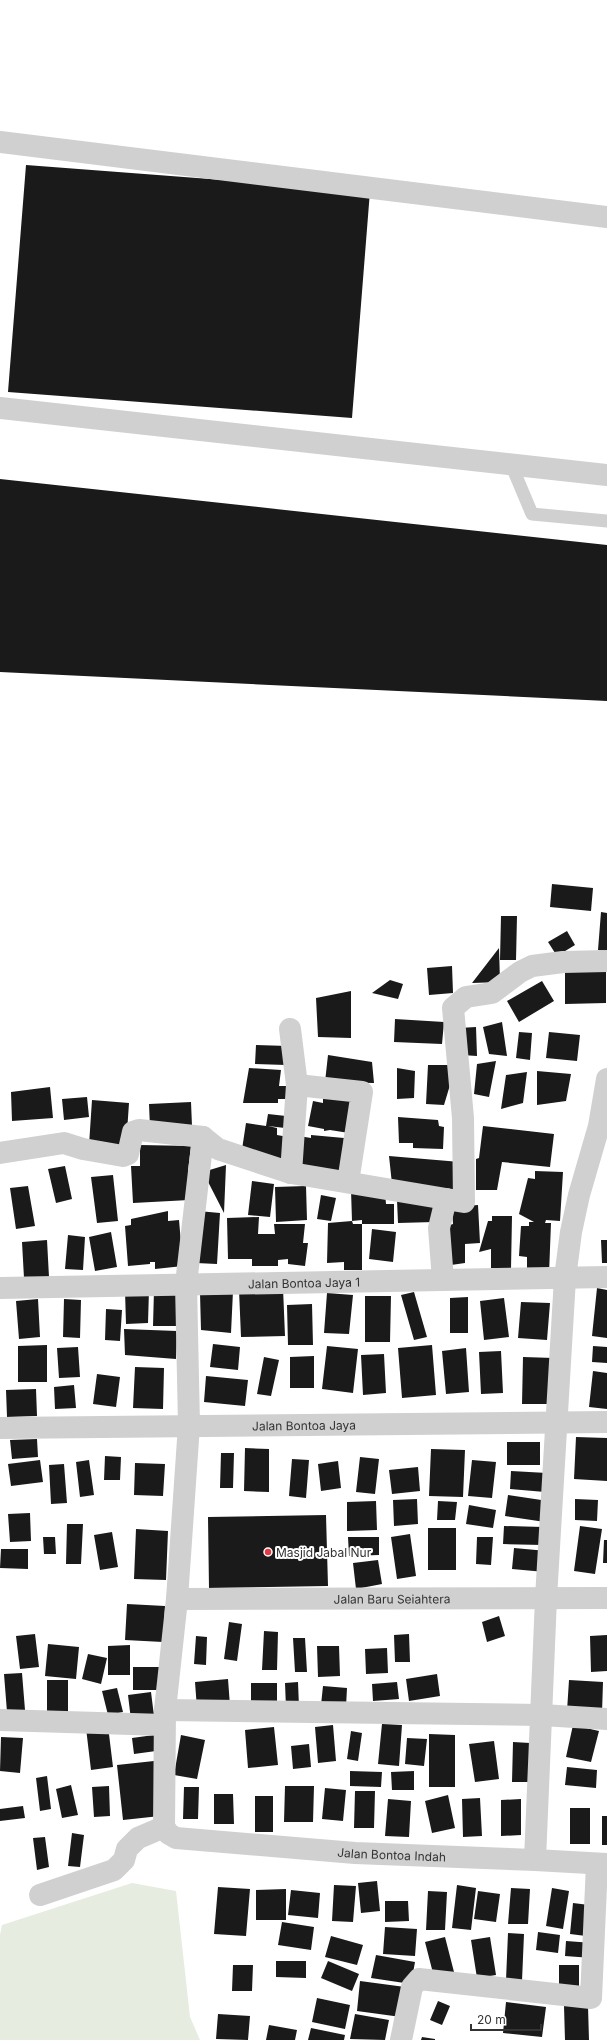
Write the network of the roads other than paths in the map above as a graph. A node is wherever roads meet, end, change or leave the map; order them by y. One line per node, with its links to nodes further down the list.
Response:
1 (0, 142): 2 (street)
2 (607, 217)
3 (0, 408): 4 (street)
4 (511, 464): 5 (street); 6 (lane)
5 (607, 475)
6 (607, 521)
7 (607, 961): 15 (street)
8 (290, 1029): 10 (street)
9 (607, 1079): 17 (street)
10 (297, 1085): 13 (street); 14 (street)
11 (203, 1137): 12 (street); 13 (street); 19 (street)
12 (0, 1153)
13 (291, 1173): 14 (street)
14 (348, 1182): 15 (street)
15 (446, 1199): 18 (street)
16 (607, 1277): 17 (street, Jalan Bontoa Jaya 1)
17 (566, 1278): 18 (street, Jalan Bontoa Jaya 1); 21 (street)
18 (443, 1280): 19 (street, Jalan Bontoa Jaya 1)
19 (186, 1284): 20 (street, Jalan Bontoa Jaya 1); 23 (street)
20 (0, 1288)
21 (558, 1422): 22 (street, Jalan Bontoa Jaya); 23 (street, Jalan Bontoa Jaya); 25 (street)
22 (607, 1422)
23 (189, 1425): 24 (street, Jalan Bontoa Jaya); 27 (street)
24 (0, 1428)
25 (546, 1598): 26 (street, Jalan Baru Seiahtera); 27 (street, Jalan Baru Seiahtera); 28 (street)
26 (607, 1598)
27 (177, 1599): 29 (street)
28 (542, 1715): 29 (street); 30 (street); 33 (street)
29 (164, 1717): 31 (street); 32 (street)
30 (607, 1719)
31 (0, 1720)
32 (170, 1832): 33 (street, Jalan Bontoa Indah); 35 (street)
33 (535, 1860): 34 (street, Jalan Bontoa Indah)
34 (602, 1864): 36 (street)
35 (40, 1895)
36 (401, 2040)

